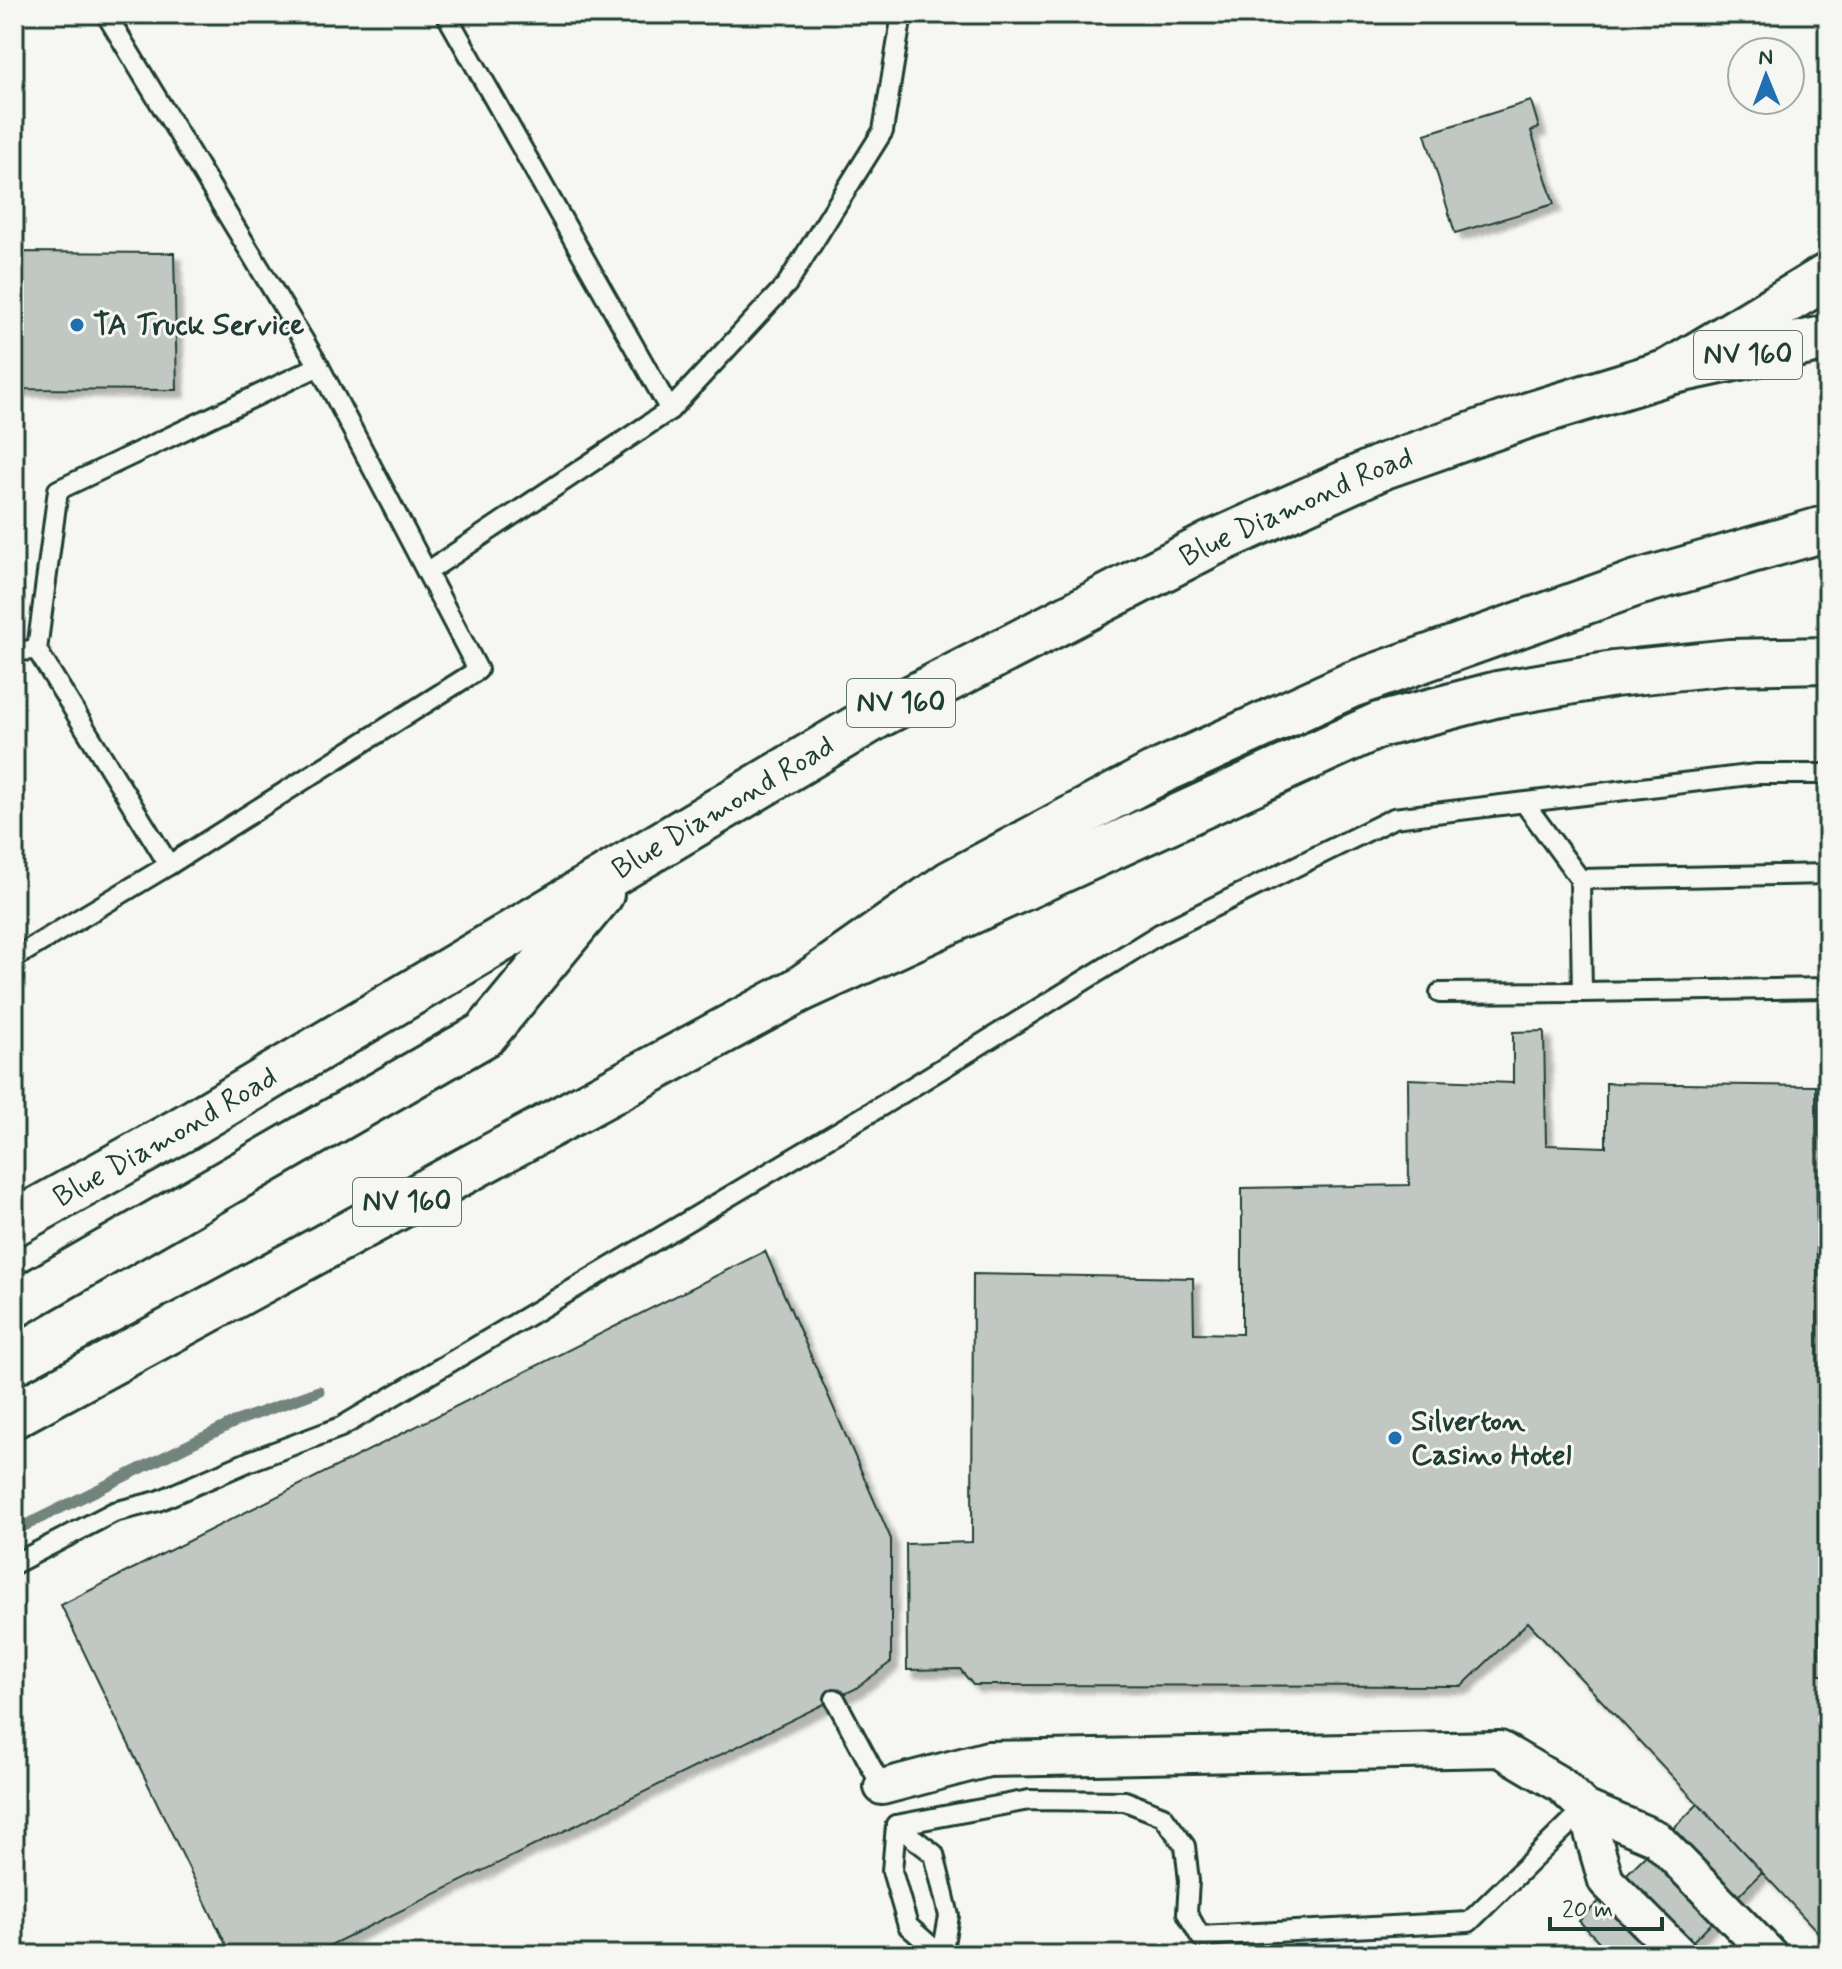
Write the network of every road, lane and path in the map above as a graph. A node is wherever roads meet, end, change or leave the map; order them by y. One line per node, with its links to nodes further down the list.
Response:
1 (106, 14): 6 (lane)
2 (446, 14): 8 (lane)
3 (902, 14): 8 (lane)
4 (1828, 276): 7 (highway)
5 (1828, 338): 7 (highway, Blue Diamond Road / NV 160)
6 (319, 366): 10 (lane); 11 (lane)
7 (1669, 372): 17 (highway, Blue Diamond Road / NV 160)
8 (670, 410): 10 (lane)
9 (1828, 528): 22 (highway, NV 160)
10 (427, 572): 16 (lane)
11 (37, 650): 12 (lane); 16 (lane)
12 (14, 651)
13 (1828, 660): 22 (highway)
14 (1828, 774): 15 (lane)
15 (1525, 804): 19 (lane); 28 (lane)
16 (169, 865): 20 (lane)
17 (623, 868): 25 (highway, Blue Diamond Road / NV 160); 26 (highway)
18 (1828, 874): 19 (lane)
19 (1580, 879): 23 (lane)
20 (14, 958)
21 (1828, 988): 23 (lane)
22 (799, 990): 27 (highway, NV 160)
23 (1582, 992): 24 (lane)
24 (1440, 993)
25 (14, 1223)
26 (14, 1305)
27 (14, 1415)
28 (14, 1564)
29 (835, 1699): 30 (lane)
30 (882, 1787): 31 (street)
31 (1585, 1808): 32 (lane); 34 (street); 35 (street)
32 (896, 1825): 33 (lane); 33 (lane)
33 (942, 1955)
34 (1680, 1955)
35 (1770, 1955)

